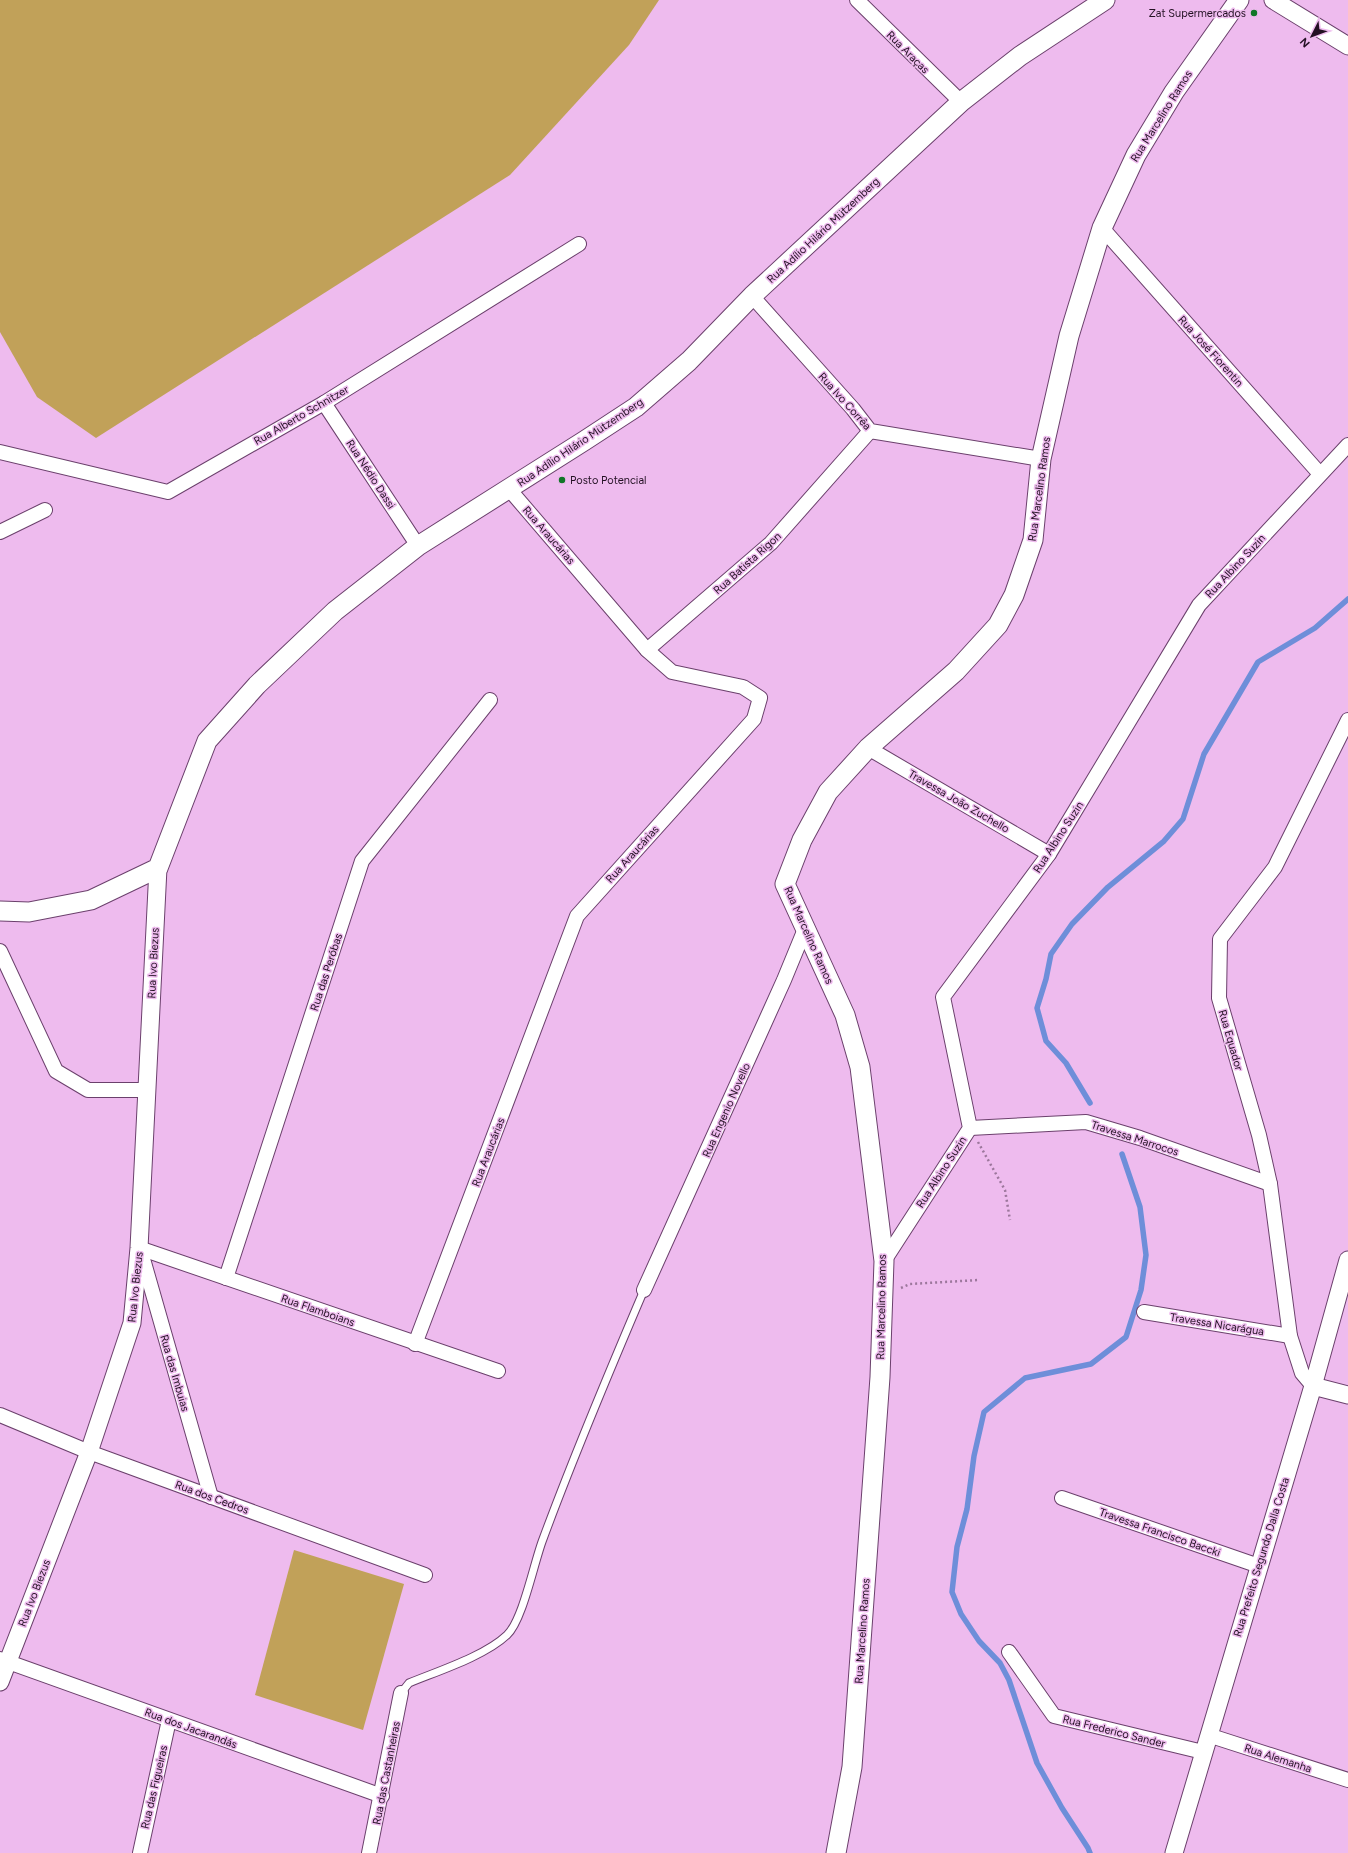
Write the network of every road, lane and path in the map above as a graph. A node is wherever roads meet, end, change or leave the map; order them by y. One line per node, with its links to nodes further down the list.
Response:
1 (857, 0): 6 (street, Rua Araças)
2 (1105, 0): 6 (main road, Rua Adílio Hilário Mützemberg)
3 (1239, 0): 7 (main road, Rua Marcelino Ramos)
4 (1273, 0): 5 (street)
5 (1348, 46)
6 (961, 102): 9 (main road, Rua Adílio Hilário Mützemberg)
7 (1102, 228): 14 (main road, Rua Marcelino Ramos); 15 (street, Rua José Fiorentin)
8 (579, 244): 10 (street, Rua Alberto Schnitzer)
9 (752, 296): 11 (street, Rua Ivo Corrêa); 16 (main road, Rua Adílio Hilário Mützemberg)
10 (324, 403): 13 (street, Rua Alberto Schnitzer); 19 (street, Rua Nédio Dassi)
11 (870, 431): 14 (street, Rua Ivo Corrêa); 20 (street, Rua Batista Rigon)
12 (1348, 445): 15 (street, Rua Albino Suzin)
13 (0, 452)
14 (1042, 459): 23 (main road, Rua Marcelino Ramos)
15 (1320, 474): 24 (street, Rua Albino Suzin)
16 (509, 489): 19 (main road, Rua Adílio Hilário Mützemberg); 20 (street, Rua Araucárias)
17 (45, 510): 18 (street)
18 (0, 532)
19 (418, 546): 25 (main road, Rua Adílio Hilário Mützemberg)
20 (647, 650): 42 (street, Rua Araucárias)
21 (490, 700): 36 (street, Rua das Peróbas)
22 (1348, 720): 31 (street, Rua Equador)
23 (868, 748): 24 (street, Travessa João Zuchello); 27 (main road, Rua Marcelino Ramos)
24 (1049, 854): 30 (street, Rua Albino Suzin)
25 (158, 868): 26 (main road); 29 (street, Rua Ivo Biezus)
26 (0, 911)
27 (805, 929): 35 (main road, Rua Marcelino Ramos); 38 (street, Rua Engenio Novello)
28 (0, 951): 29 (street)
29 (146, 1090): 33 (street, Rua Ivo Biezus)
30 (970, 1128): 31 (street, Travessa Marrocos); 32 (path); 35 (street, Rua Albino Suzin)
31 (1270, 1184): 41 (street, Rua Equador)
32 (1010, 1220)
33 (139, 1248): 36 (street, Rua Flamboians); 47 (street, Rua Ivo Biezus); 48 (street, Rua das Imbuias)
34 (1348, 1260): 44 (street, Rua Prefeito Segundo Dalla Costa)
35 (884, 1261): 63 (main road, Rua Marcelino Ramos)
36 (226, 1278): 42 (street, Rua Flamboians)
37 (979, 1280): 39 (path)
38 (644, 1290): 55 (lane)
39 (896, 1291)
40 (1144, 1312): 41 (street, Travessa Nicarágua)
41 (1290, 1336): 44 (street, Rua Equador)
42 (415, 1344): 43 (street, Rua Flamboians)
43 (498, 1371)
44 (1313, 1386): 45 (street); 50 (street, Rua Prefeito Segundo Dalla Costa)
45 (1348, 1395)
46 (0, 1415): 47 (street, Rua dos Cedros)
47 (89, 1452): 48 (street, Rua dos Cedros); 53 (street, Rua Ivo Biezus)
48 (211, 1497): 51 (street, Rua dos Cedros)
49 (1062, 1498): 50 (street, Travessa Francisco Baccki)
50 (1259, 1566): 57 (street, Rua Prefeito Segundo Dalla Costa)
51 (425, 1575)
52 (1009, 1652): 58 (street, Rua Frederico Sander)
53 (4, 1660): 54 (street, Rua Ivo Biezus); 56 (street, Rua dos Jacarandás)
54 (0, 1682)
55 (401, 1693): 60 (street, Rua das Castanheiras)
56 (169, 1720): 60 (street, Rua dos Jacarandás); 61 (street, Rua das Figueiras)
57 (1208, 1735): 58 (street, Rua Prefeito Segundo Dalla Costa); 59 (street, Rua Alemanha)
58 (1203, 1752): 64 (street, Rua Prefeito Segundo Dalla Costa)
59 (1348, 1780)
60 (382, 1796): 62 (street, Rua das Castanheiras)
61 (140, 1853)
62 (369, 1853)
63 (836, 1853)
64 (1174, 1853)

